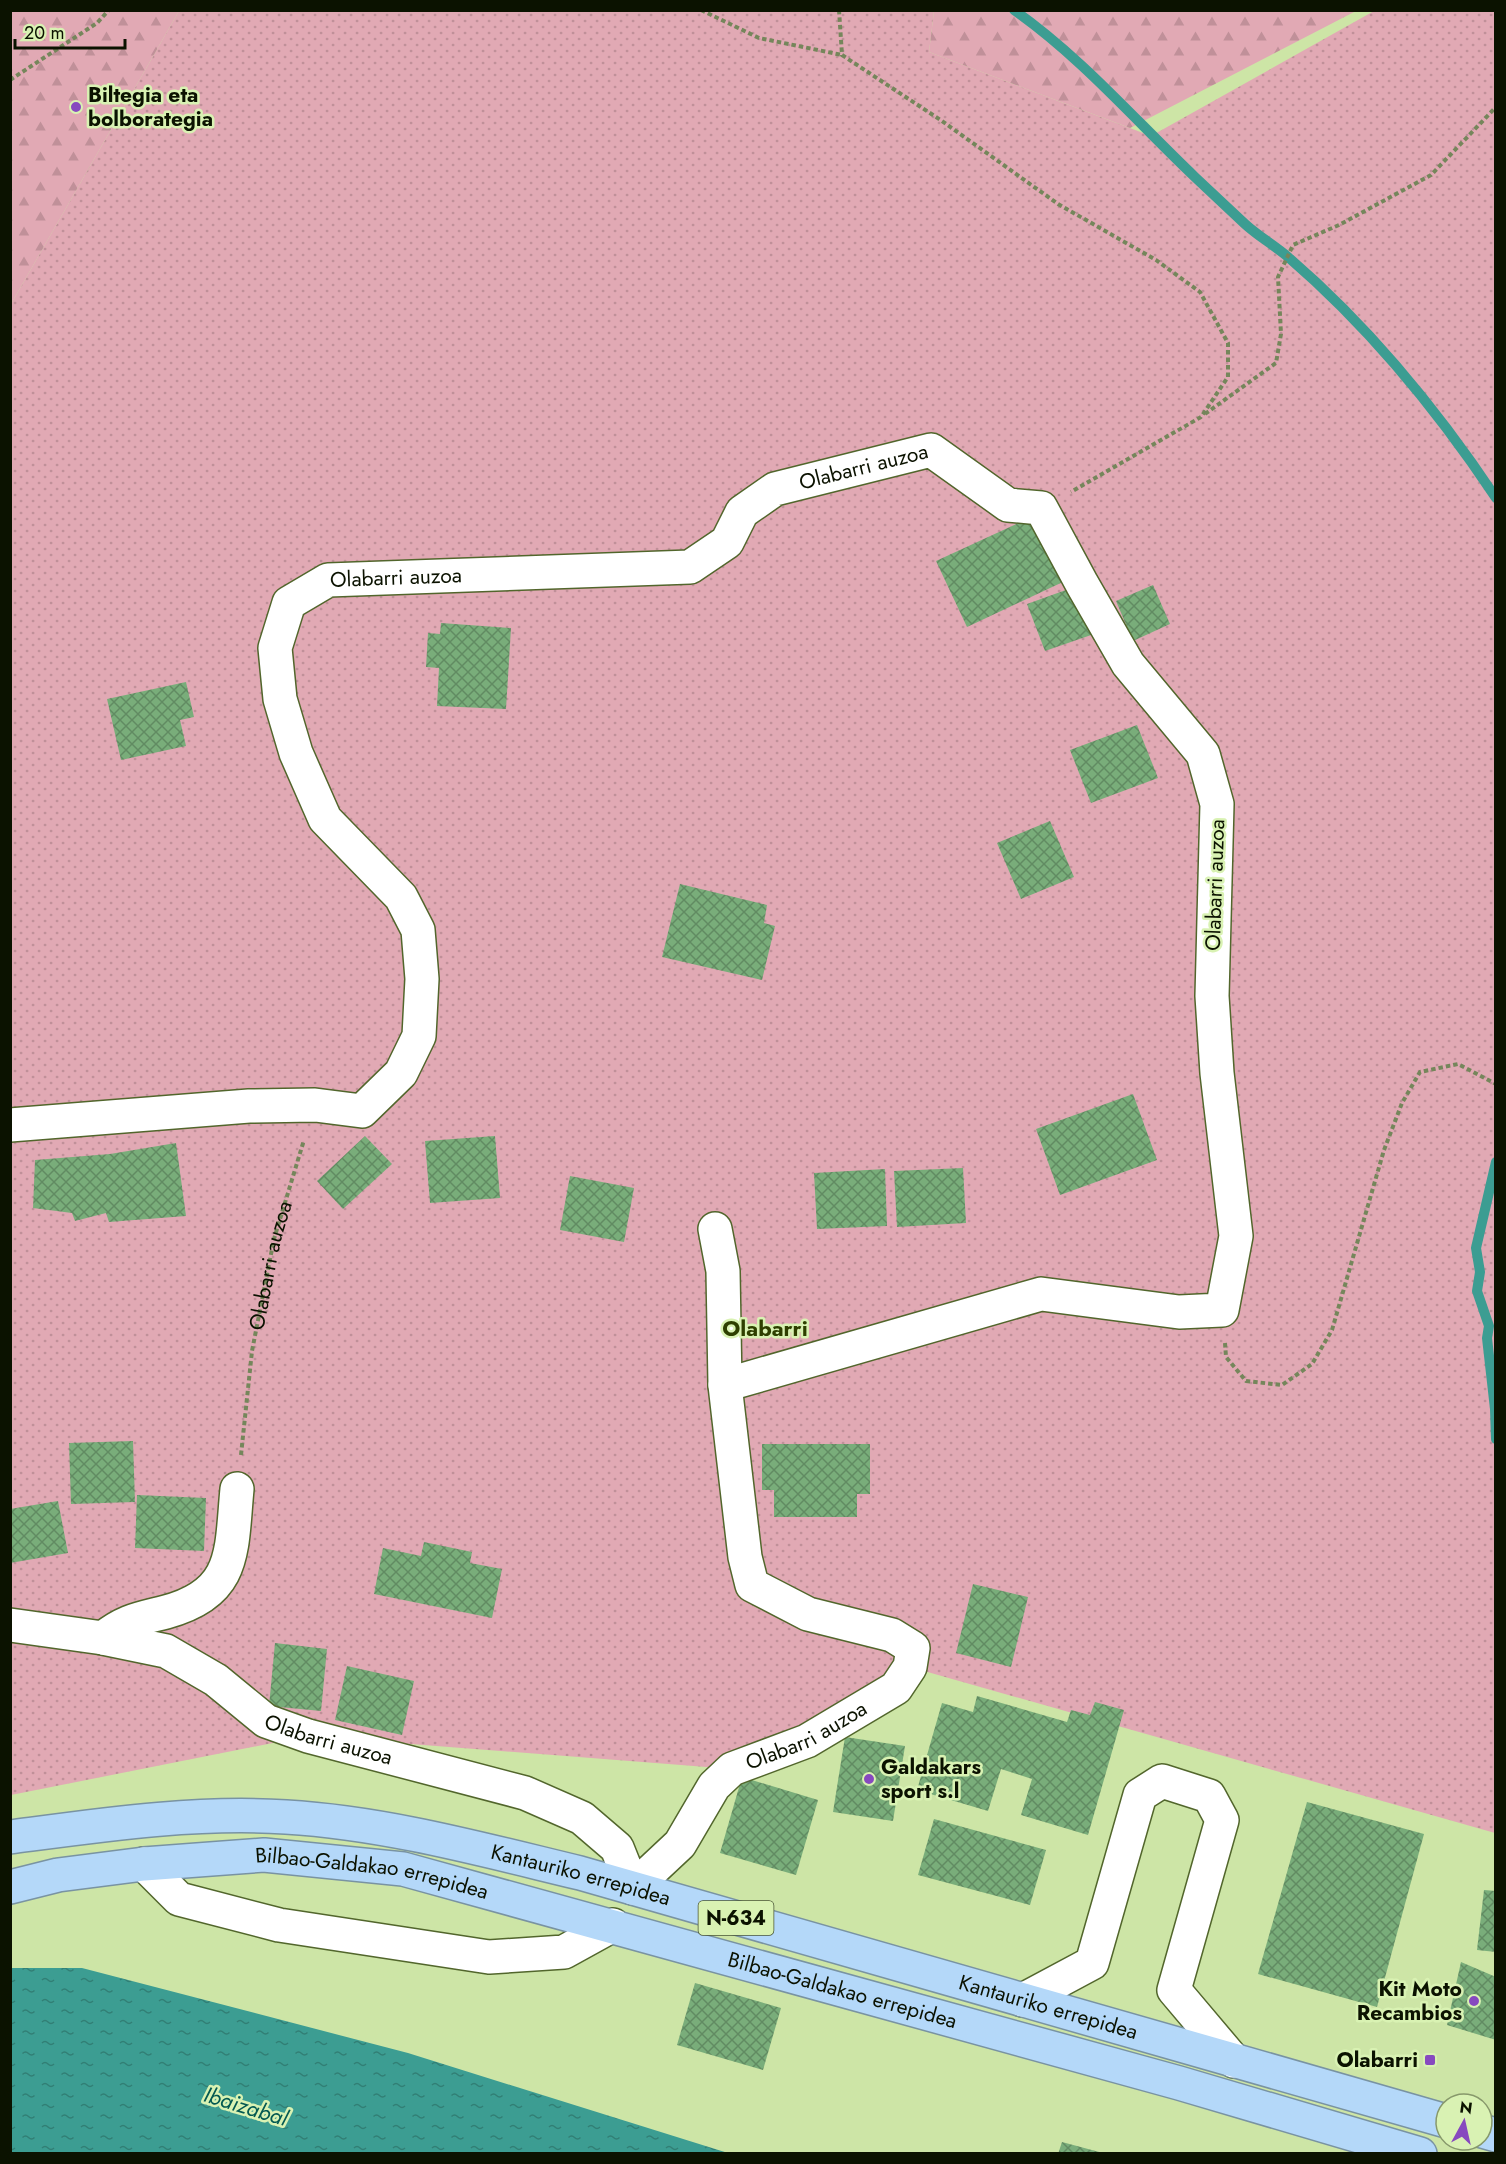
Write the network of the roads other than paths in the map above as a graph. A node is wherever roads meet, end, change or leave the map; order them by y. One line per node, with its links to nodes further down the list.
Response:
1 (10, 1125): 3 (lane, Olabarri auzoa)
2 (715, 1229): 3 (lane, Olabarri auzoa)
3 (726, 1385): 10 (lane, Olabarri auzoa)
4 (237, 1489): 6 (lane)
5 (10, 1625): 6 (lane, Olabarri auzoa)
6 (104, 1638): 10 (lane, Olabarri auzoa)
7 (10, 1837): 10 (highway, Kantauriko errepidea / N-634)
8 (144, 1864): 9 (highway, Bilbao-Galdakao errepidea / N-634); 11 (highway, Bilbao-Galdakao errepidea / N-634); 11 (lane)
9 (10, 1887)
10 (633, 1888): 12 (highway, Kantauriko errepidea / N-634)
11 (613, 1925): 15 (highway, Bilbao-Galdakao errepidea / N-634)
12 (1023, 2000): 13 (highway, Kantauriko errepidea / N-634); 13 (lane)
13 (1234, 2061): 14 (highway, Kantauriko errepidea / N-634)
14 (1434, 2118)
15 (1406, 2151)

